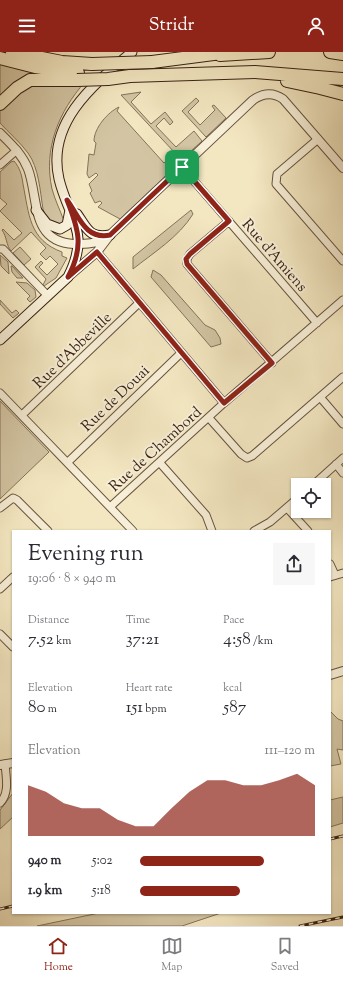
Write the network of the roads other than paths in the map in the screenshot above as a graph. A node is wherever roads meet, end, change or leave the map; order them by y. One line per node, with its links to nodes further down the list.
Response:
1 (12, 52): 7 (highway, bridge)
2 (132, 52): 22 (main road)
3 (229, 52): 7 (highway)
4 (269, 52): 7 (highway)
5 (330, 52): 6 (highway)
6 (343, 54)
7 (215, 55)
8 (0, 58): 11 (highway)
9 (224, 73): 10 (highway); 11 (highway, bridge); 14 (highway)
10 (286, 74): 12 (highway); 13 (highway)
11 (79, 77): 15 (highway)
12 (343, 79)
13 (343, 85)
14 (343, 94)
15 (0, 104)
16 (0, 133): 18 (street)
17 (318, 139): 20 (street); 21 (street); 29 (street)
18 (17, 150): 19 (street); 23 (street)
19 (0, 165)
20 (182, 167): 24 (street, Rue d'Amiens); 25 (street)
21 (343, 168)
22 (67, 200): 23 (main road); 25 (main road); 26 (main road)
23 (36, 210): 26 (street)
24 (229, 221): 34 (street, Rue d'Amiens); 37 (street)
25 (110, 235): 26 (street); 28 (street)
26 (79, 244): 30 (main road)
27 (0, 249): 31 (street)
28 (97, 252): 30 (street); 33 (street)
29 (343, 261)
30 (68, 277): 31 (main road)
31 (47, 295): 35 (main road)
32 (343, 300): 34 (street, Rue de Chambord)
33 (139, 303): 36 (street); 42 (street, Rue d'Abbeville)
34 (317, 323): 37 (street, Rue de Chambord)
35 (0, 340)
36 (181, 353): 41 (street); 46 (street, Rue de Douai)
37 (272, 363): 41 (street, Rue de Chambord)
38 (343, 377): 40 (street)
39 (0, 393): 42 (street)
40 (320, 397): 43 (street); 44 (street)
41 (224, 403): 43 (street, Rue de Chambord)
42 (22, 415): 46 (street)
43 (209, 418): 47 (street, Rue de Chambord)
44 (343, 424)
45 (343, 458): 48 (street)
46 (68, 462): 52 (street)
47 (160, 464): 52 (street, Rue de Chambord); 57 (street)
48 (336, 464): 49 (street); 50 (street)
49 (343, 473)
50 (321, 478)
51 (291, 504): 54 (street)
52 (110, 507): 56 (street)
53 (0, 508): 55 (street)
54 (287, 508): 58 (street); 59 (street)
55 (47, 530)
56 (132, 530)
57 (212, 530)
58 (256, 530)
59 (307, 530)
60 (343, 573): 61 (street)
61 (333, 576)
62 (12, 578): 63 (street)
63 (0, 589)
64 (0, 634): 65 (street)
65 (12, 646)
66 (343, 671): 67 (street)
67 (331, 675)
68 (6, 764): 69 (street)
69 (0, 803)

